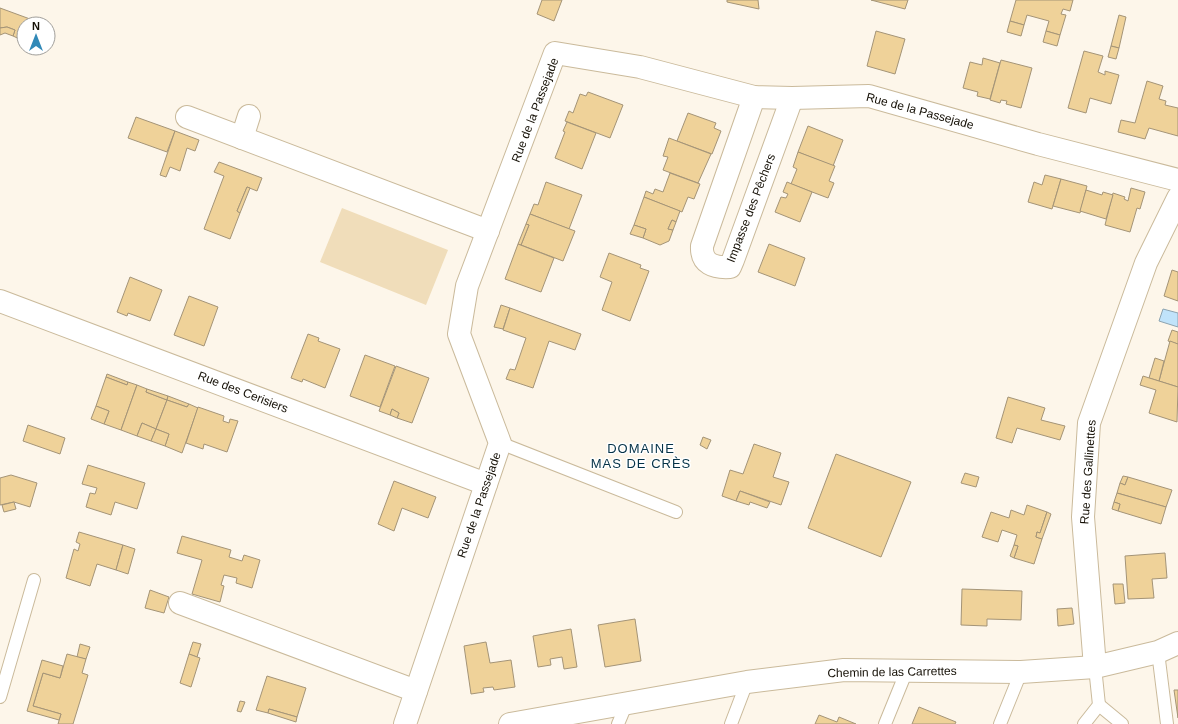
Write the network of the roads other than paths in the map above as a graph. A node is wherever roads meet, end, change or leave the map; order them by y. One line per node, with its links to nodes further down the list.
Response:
1 (754, 97): 2 (street, Rue de la Passejade); 2 (street, Impasse des Pêchers); 8 (street, Rue de la Passejade)
2 (792, 98): 6 (street, Rue de la Passejade)
3 (249, 116): 5 (street)
4 (187, 117): 5 (street)
5 (242, 138): 8 (street)
6 (1178, 180)
7 (1178, 198): 17 (street, Rue des Gallinettes)
8 (488, 231): 10 (street, Rue de la Passejade)
9 (0, 301): 11 (street, Rue des Cerisiers)
10 (500, 443): 11 (street, Rue de la Passejade); 12 (lane)
11 (486, 484): 21 (street, Rue de la Passejade)
12 (676, 512)
13 (34, 580): 22 (lane)
14 (180, 603): 21 (street)
15 (1178, 643): 16 (street, Chemin de las Carrettes)
16 (1158, 652): 17 (street, Chemin de las Carrettes); 32 (lane)
17 (1095, 667): 19 (street, Chemin de las Carrettes); 23 (lane)
18 (907, 670): 19 (street, Chemin de las Carrettes); 20 (street, Chemin de las Carrettes); 28 (lane)
19 (1021, 672): 29 (lane)
20 (748, 682): 24 (street, Chemin de las Carrettes); 27 (lane)
21 (416, 690): 25 (street, Rue de la Passejade)
22 (0, 697)
23 (1099, 705): 30 (lane); 31 (lane)
24 (622, 714): 26 (street, Chemin de las Carrettes)
25 (405, 724)
26 (510, 724)
27 (731, 724)
28 (885, 724)
29 (1000, 724)
30 (1084, 724)
31 (1122, 724)
32 (1167, 724)

